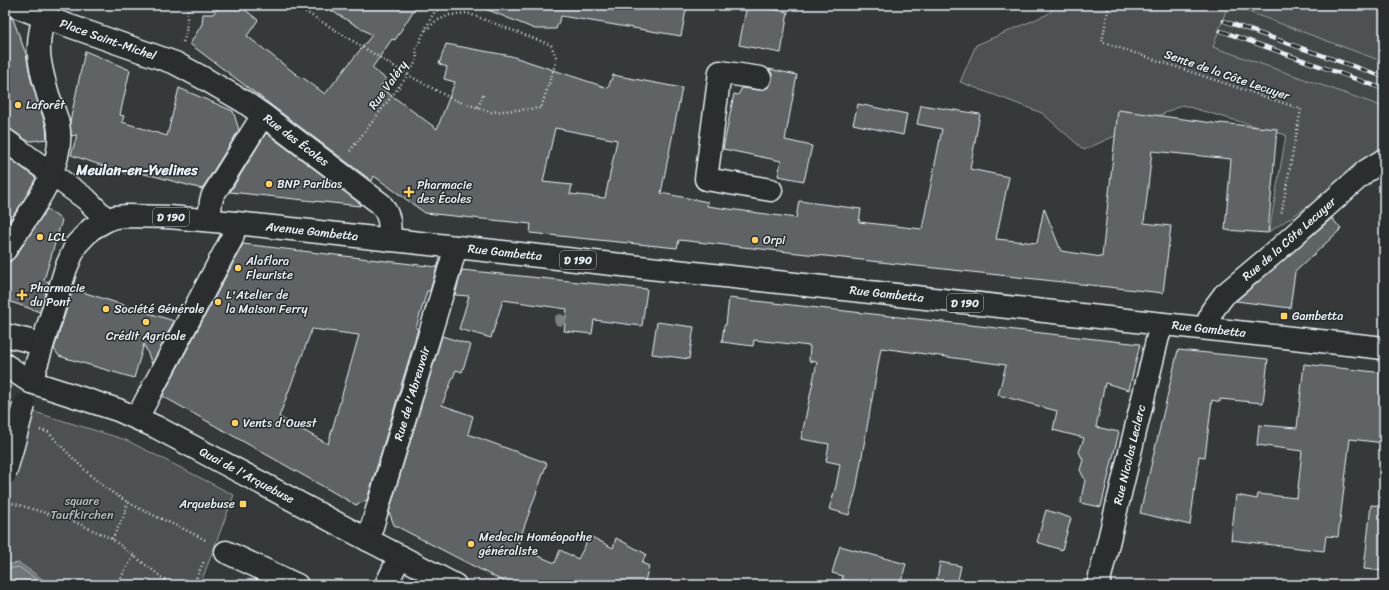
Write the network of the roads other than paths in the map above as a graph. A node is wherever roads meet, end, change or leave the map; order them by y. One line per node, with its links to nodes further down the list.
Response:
1 (17, 6): 2 (main road, Place Saint-Michel)
2 (44, 17): 3 (main road, Place Saint-Michel); 8 (main road)
3 (175, 63): 5 (main road, Rue des Écoles)
4 (760, 78): 9 (main road)
5 (263, 115): 11 (main road); 13 (main road, Rue des Écoles)
6 (5, 140): 8 (main road)
7 (1384, 160): 17 (main road, Rue de la Côte Lecuyer)
8 (52, 174): 10 (main road); 15 (main road)
9 (771, 190)
10 (107, 220): 11 (main road, D 190); 21 (main road)
11 (208, 220): 12 (main road, D 190)
12 (236, 223): 13 (main road, Avenue Gambetta / D 190); 23 (main road)
13 (389, 240): 14 (main road, Rue Gambetta / D 190)
14 (456, 247): 16 (main road, Rue Gambetta / D 190); 25 (main road, Rue de l'Abreuvoir)
15 (5, 250)
16 (1161, 324): 17 (main road, Rue Gambetta / D 190); 31 (main road, Rue Nicolas Leclerc)
17 (1206, 328): 19 (main road, Rue Gambetta / D 190)
18 (5, 335): 21 (main road)
19 (1384, 348)
20 (5, 361): 21 (main road)
21 (37, 363): 22 (main road); 23 (main road, Quai de l'Arquebuse); 24 (main road, bridge)
22 (5, 365)
23 (136, 418): 25 (main road, Quai de l'Arquebuse)
24 (5, 474)
25 (368, 540): 27 (main road, Quai de l'Arquebuse)
26 (219, 548): 28 (main road)
27 (400, 556): 29 (main road); 30 (main road, Quai de l'Arquebuse)
28 (297, 585)
29 (386, 585)
30 (455, 585)
31 (1098, 585)

